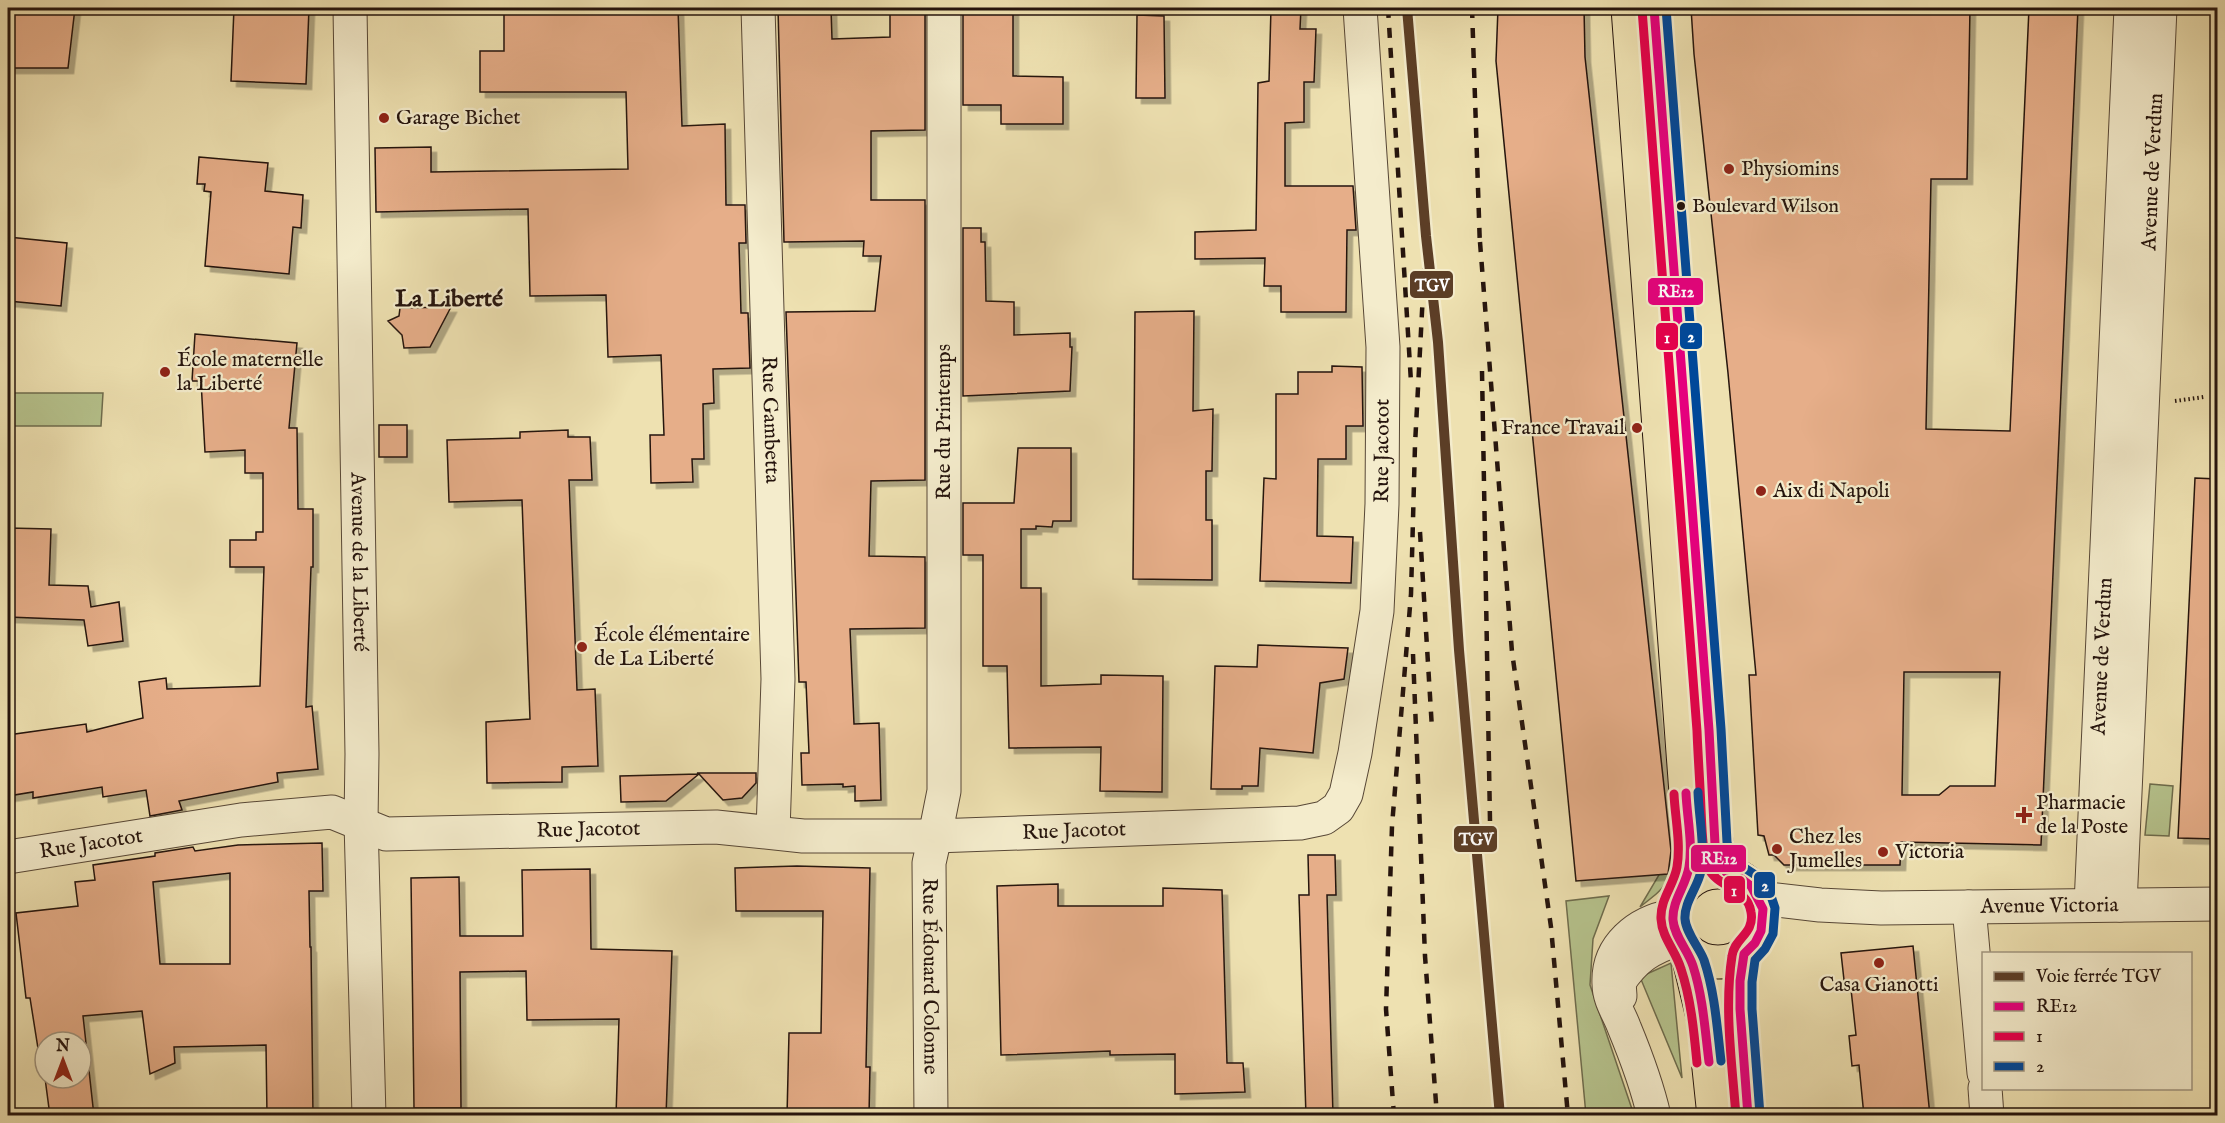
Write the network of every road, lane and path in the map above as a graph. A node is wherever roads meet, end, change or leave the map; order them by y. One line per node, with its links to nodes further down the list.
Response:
1 (350, 8): 10 (street, Avenue de la Liberté)
2 (758, 8): 11 (street, Rue Gambetta)
3 (944, 8): 12 (street, Rue du Printemps)
4 (1360, 8): 12 (street, Rue Jacotot)
5 (1628, 8): 15 (main road)
6 (1654, 8): 14 (main road)
7 (2131, 8): 9 (street, Avenue de Verdun)
8 (2160, 8): 9 (street, Avenue de Verdun)
9 (2128, 408): 17 (street, Avenue de Verdun)
10 (361, 822): 11 (street, Rue Jacotot); 13 (street, Rue Jacotot); 24 (street, Avenue de la Liberté)
11 (773, 832): 12 (street, Rue Jacotot)
12 (935, 836): 25 (street, Rue Édouard Colonne)
13 (8, 857)
14 (1726, 872): 15 (main road); 19 (main road)
15 (1685, 885): 20 (main road)
16 (2217, 904): 17 (street, Avenue Victoria)
17 (2106, 905): 18 (street, Avenue Victoria)
18 (1969, 907): 19 (street, Avenue Victoria); 22 (street)
19 (1761, 909): 21 (main road)
20 (1679, 935): 21 (main road); 26 (street); 27 (main road)
21 (1744, 954): 28 (main road)
22 (1982, 1061)
23 (1985, 1090): 29 (street)
24 (369, 1116)
25 (931, 1116)
26 (1654, 1116)
27 (1714, 1116)
28 (1749, 1116)
29 (1987, 1116)

